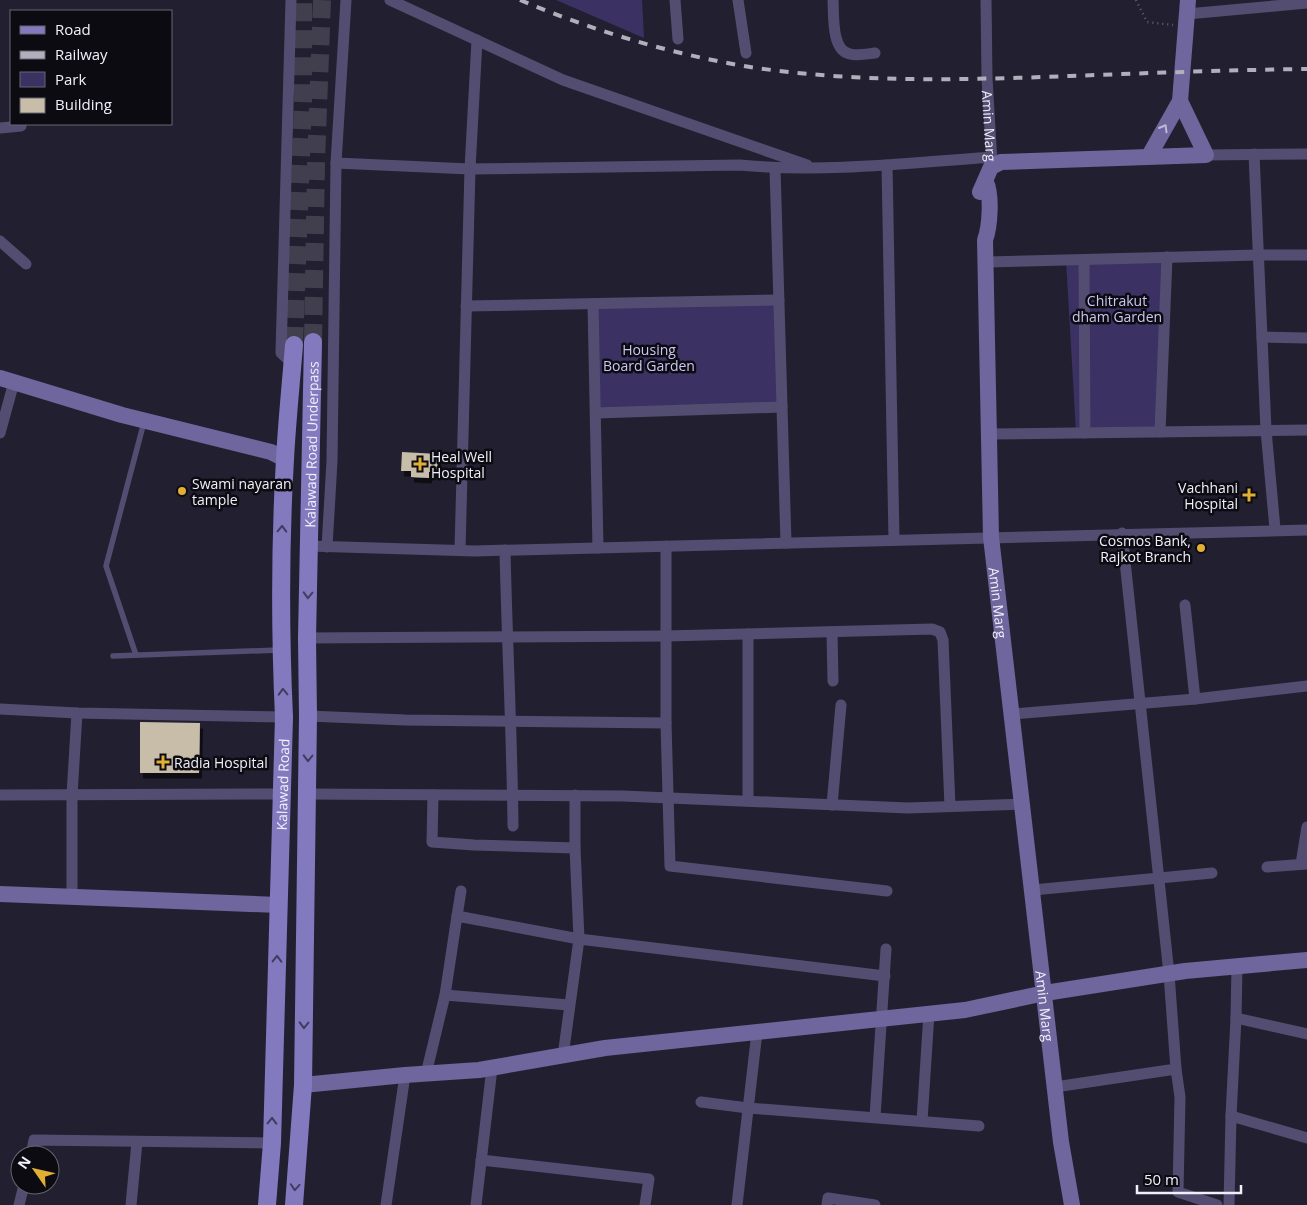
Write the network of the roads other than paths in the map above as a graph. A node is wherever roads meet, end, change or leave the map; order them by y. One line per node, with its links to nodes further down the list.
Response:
1 (290, 0): 41 (street)
2 (346, 0): 22 (street)
3 (390, 0): 11 (street)
4 (675, 0): 10 (street)
5 (738, 0): 12 (street)
6 (833, 0): 13 (street)
7 (986, 0): 21 (street, Amin Marg)
8 (1307, 3): 9 (street)
9 (1187, 14): 14 (street)
10 (678, 39)
11 (477, 40): 25 (street); 26 (street)
12 (746, 53)
13 (875, 53)
14 (1180, 101): 19 (street); 20 (street, one-way to 14)
15 (21, 126): 16 (street)
16 (0, 128)
17 (1254, 154): 18 (street); 19 (street); 28 (street)
18 (1307, 154)
19 (1206, 155): 20 (street)
20 (1148, 156): 21 (street)
21 (992, 162): 23 (street); 32 (street, Amin Marg)
22 (336, 163): 26 (street); 61 (street)
23 (887, 165): 25 (street); 57 (street)
24 (775, 168): 25 (street); 26 (street); 34 (street)
25 (818, 168)
26 (470, 169): 36 (street)
27 (0, 241): 33 (street)
28 (1258, 255): 29 (street); 30 (street); 37 (street)
29 (1307, 255)
30 (1166, 258): 31 (street); 48 (street)
31 (1084, 260): 32 (street); 50 (street)
32 (987, 262): 51 (street, Amin Marg)
33 (26, 264)
34 (779, 300): 35 (street); 43 (street)
35 (593, 304): 36 (street); 44 (street)
36 (466, 306): 63 (street)
37 (1262, 338): 38 (street); 46 (street)
38 (1307, 338)
39 (313, 342): 59 (main road, Kalawad Road Underpass)
40 (294, 345): 41 (main road, Kalawad Road Underpass)
41 (293, 364): 52 (main road, Kalawad Road)
42 (4, 379): 45 (street); 49 (street)
43 (782, 407): 44 (street); 58 (street)
44 (596, 413): 62 (street)
45 (144, 421): 52 (street); 72 (lane)
46 (1266, 430): 47 (street); 48 (street); 53 (street)
47 (1307, 430)
48 (1160, 432): 50 (street)
49 (0, 433)
50 (1085, 433): 51 (street)
51 (990, 434): 56 (street, Amin Marg)
52 (285, 459): 71 (main road, Kalawad Road, one-way to 52)
53 (1275, 529): 54 (street); 55 (street)
54 (1307, 530)
55 (1122, 533): 56 (street); 78 (street)
56 (991, 537): 57 (street); 81 (street, Amin Marg)
57 (894, 540): 58 (street)
58 (786, 543): 60 (street)
59 (310, 546): 61 (street); 70 (main road, Kalawad Road, one-way to 70)
60 (666, 546): 62 (street); 68 (street)
61 (327, 547): 63 (street)
62 (598, 548): 64 (street)
63 (460, 550): 64 (street)
64 (506, 550): 69 (street)
65 (1184, 605): 76 (street)
66 (832, 632): 67 (street); 74 (street); 97 (street)
67 (748, 634): 68 (street); 94 (street)
68 (666, 636): 69 (street); 85 (street)
69 (506, 637): 70 (street); 84 (street)
70 (307, 638): 82 (main road, Kalawad Road)
71 (281, 650): 72 (lane); 83 (main road, Kalawad Road, one-way to 71)
72 (136, 655): 73 (lane)
73 (113, 656)
74 (833, 681)
75 (1307, 686): 76 (street)
76 (1195, 699): 78 (street)
77 (841, 704): 95 (street)
78 (1140, 704): 81 (street); 104 (street)
79 (0, 709): 80 (street)
80 (77, 712): 83 (street); 90 (street)
81 (1012, 714): 96 (street, Amin Marg)
82 (308, 716): 84 (street); 87 (main road, Kalawad Road, one-way to 87)
83 (284, 717): 86 (main road, Kalawad Road)
84 (511, 721): 85 (street); 91 (street)
85 (666, 723): 93 (street)
86 (281, 794): 90 (street); 110 (main road, Kalawad Road)
87 (307, 794): 88 (street); 131 (main road, Kalawad Road, one-way to 131)
88 (433, 794): 91 (street); 100 (street)
89 (0, 795): 90 (street)
90 (72, 795): 109 (street)
91 (512, 795): 92 (street); 98 (street)
92 (575, 795): 93 (street); 100 (street)
93 (668, 798): 94 (street); 107 (street)
94 (748, 801): 95 (street)
95 (832, 804): 97 (street)
96 (1022, 804): 97 (street); 105 (street, Amin Marg)
97 (950, 806)
98 (513, 826)
99 (1307, 827): 101 (street)
100 (574, 848): 112 (street)
101 (1304, 864): 102 (street)
102 (1267, 867)
103 (1212, 873): 104 (street)
104 (1159, 878): 105 (street); 116 (street)
105 (1033, 890): 118 (street, Amin Marg)
106 (462, 891): 111 (street)
107 (887, 892)
108 (0, 894): 109 (street)
109 (72, 896): 110 (street)
110 (278, 905): 141 (main road, Kalawad Road, one-way to 110)
111 (457, 916): 112 (street); 119 (street)
112 (579, 939): 117 (street); 120 (street)
113 (886, 950): 117 (street)
114 (1307, 960): 115 (street)
115 (1237, 966): 116 (street); 123 (street)
116 (1169, 974): 118 (street); 128 (street)
117 (885, 976): 122 (street)
118 (1045, 993): 121 (street); 132 (street, Amin Marg)
119 (445, 995): 120 (street); 129 (street)
120 (569, 1005): 126 (street)
121 (929, 1013): 122 (street); 137 (street)
122 (881, 1018): 124 (street); 136 (street)
123 (1236, 1018): 125 (street); 135 (street)
124 (757, 1032): 126 (street); 134 (street)
125 (1307, 1034)
126 (563, 1056): 127 (street)
127 (492, 1068): 129 (street); 143 (street)
128 (1176, 1070): 132 (street); 154 (street)
129 (426, 1074): 130 (street)
130 (405, 1075): 131 (street); 147 (street)
131 (303, 1085): 146 (main road, Kalawad Road, one-way to 146)
132 (1055, 1087): 153 (street, Amin Marg)
133 (701, 1102): 134 (street)
134 (748, 1108): 136 (street); 150 (street)
135 (1231, 1116): 139 (street); 155 (street)
136 (874, 1117): 137 (street)
137 (922, 1121): 138 (street)
138 (979, 1126)
139 (1307, 1138)
140 (137, 1142): 141 (street); 142 (street); 144 (street)
141 (272, 1143): 145 (main road, Kalawad Road)
142 (33, 1145)
143 (481, 1160): 148 (street); 149 (street)
144 (131, 1205)
145 (267, 1205)
146 (294, 1205)
147 (386, 1205)
148 (476, 1205)
149 (645, 1205)
150 (737, 1205)
151 (827, 1205): 152 (street)
152 (875, 1205)
153 (1072, 1205)
154 (1217, 1205)
155 (1229, 1205)

